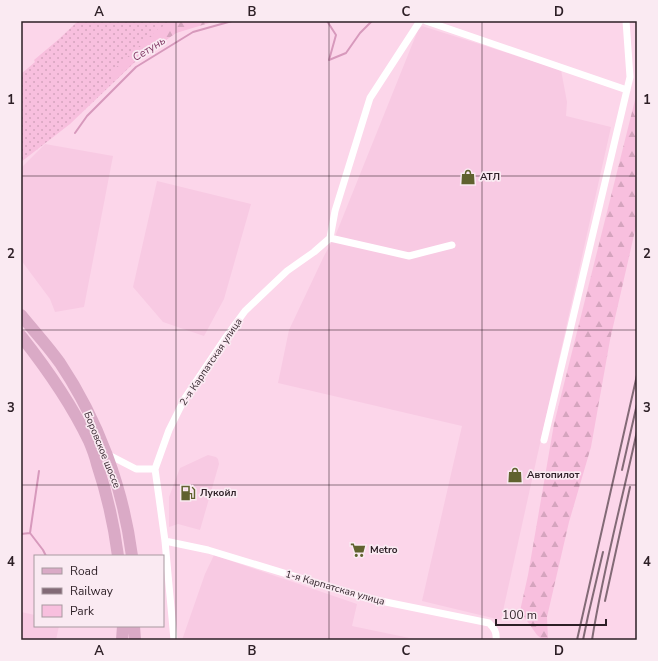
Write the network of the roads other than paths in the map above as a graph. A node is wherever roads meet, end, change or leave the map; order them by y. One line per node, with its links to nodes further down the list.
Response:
1 (420, 21): 5 (street)
2 (426, 21): 4 (street)
3 (626, 21): 4 (street)
4 (627, 90): 9 (street)
5 (330, 238): 6 (street); 11 (street, 2-я Карпатская улица)
6 (452, 245)
7 (21, 315): 10 (main road, Боровское шоссе)
8 (21, 336): 13 (main road, Боровское шоссе)
9 (544, 440)
10 (106, 454): 11 (street); 14 (main road, Боровское шоссе)
11 (155, 469): 12 (street, 2-я Карпатская улица)
12 (165, 541): 19 (street, 2-я Карпатская улица); 20 (street, 1-я Карпатская улица)
13 (118, 555)
14 (132, 555)
15 (123, 627): 17 (main road)
16 (134, 627): 18 (main road)
17 (122, 640)
18 (135, 640)
19 (174, 640)
20 (496, 640)

